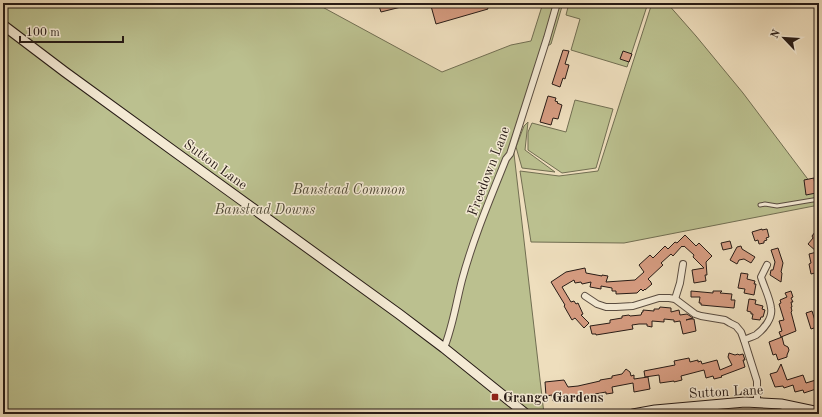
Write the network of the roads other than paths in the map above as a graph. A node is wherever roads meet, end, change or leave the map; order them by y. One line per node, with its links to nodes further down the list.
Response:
1 (557, 3): 10 (street, Freedown Lane)
2 (3, 25): 10 (main road, Sutton Lane)
3 (819, 199): 4 (lane)
4 (760, 205)
5 (683, 264): 8 (street)
6 (767, 265): 9 (street)
7 (585, 296): 8 (street)
8 (675, 300): 9 (street)
9 (744, 340): 11 (street)
10 (444, 348): 14 (main road, Sutton Lane)
11 (757, 402): 12 (main road, Sutton Lane); 13 (main road, Sutton Lane)
12 (696, 410): 15 (main road, Sutton Lane)
13 (819, 412)
14 (526, 414)
15 (633, 414)

